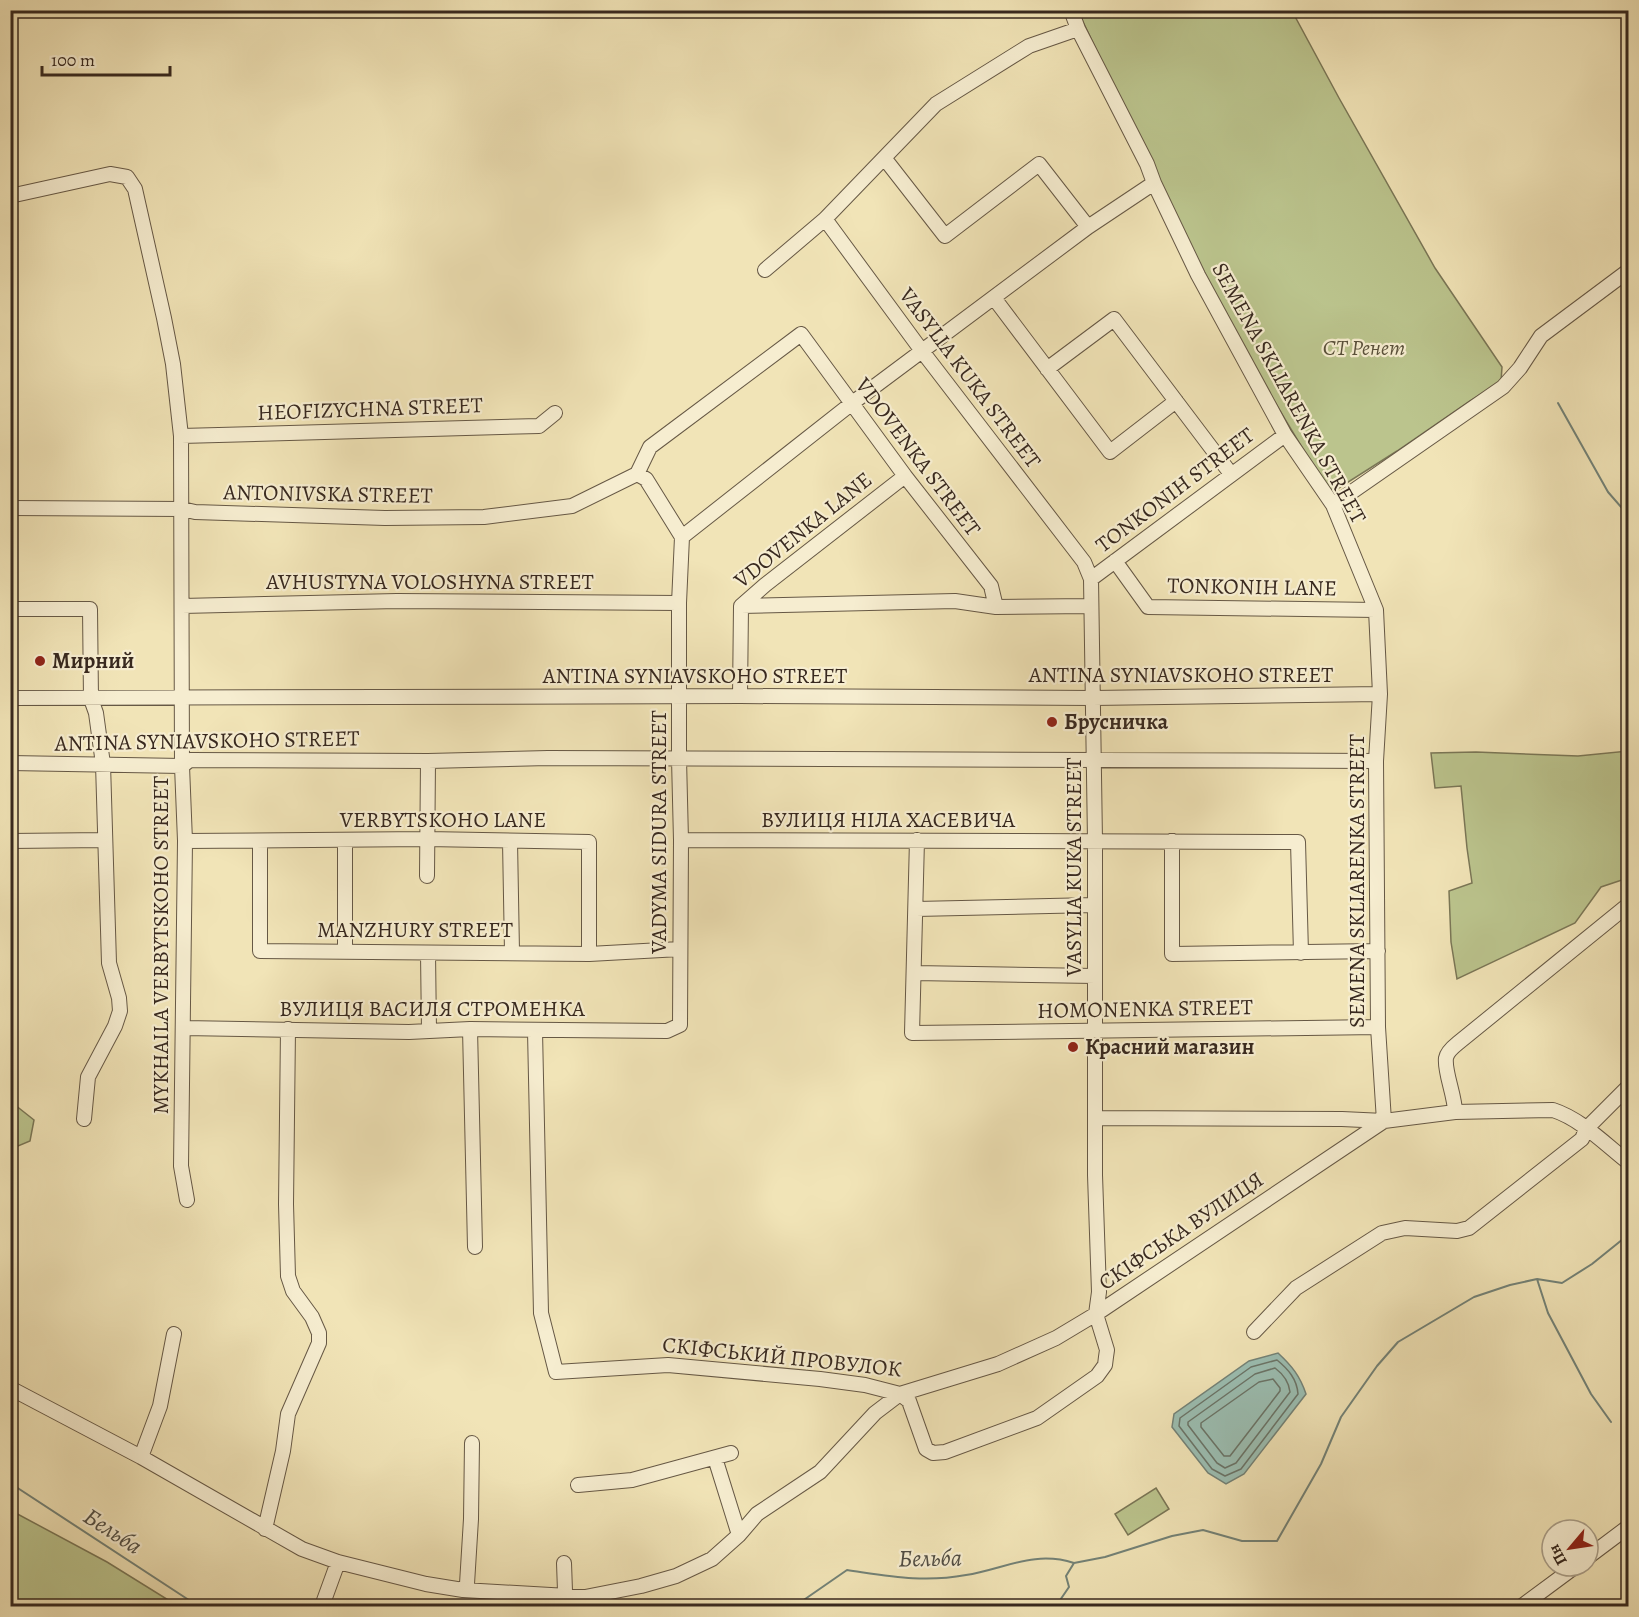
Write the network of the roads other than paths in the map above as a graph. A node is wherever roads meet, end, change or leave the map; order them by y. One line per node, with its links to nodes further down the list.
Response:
1 (1071, 10): 2 (street, SEMENA SKLIARENKA STREET)
2 (1078, 29): 3 (street); 4 (street, SEMENA SKLIARENKA STREET)
3 (885, 159): 6 (street); 7 (street)
4 (1154, 183): 7 (street); 16 (street, SEMENA SKLIARENKA STREET)
5 (10, 196): 17 (street, MYKHAILA VERBYTSKOHO STREET)
6 (825, 219): 8 (street); 11 (street, VASYLIA KUKA STREET)
7 (1088, 227): 10 (street)
8 (765, 270)
9 (1629, 271): 21 (street)
10 (994, 298): 11 (street); 12 (street)
11 (922, 351): 14 (street); 26 (street, VASYLIA KUKA STREET)
12 (1047, 369): 13 (street); 13 (street)
13 (1176, 401): 19 (street)
14 (851, 404): 18 (street, VDOVENKA STREET); 20 (street, VDOVENKA STREET); 24 (street)
15 (555, 412): 17 (street, HEOFIZYCHNA STREET)
16 (1285, 435): 19 (street, TONKONIH STREET); 21 (street, SEMENA SKLIARENKA STREET)
17 (181, 436): 23 (street, MYKHAILA VERBYTSKOHO STREET)
18 (638, 474): 23 (street, ANTONIVSKA STREET); 24 (street)
19 (1231, 474): 25 (street, TONKONIH STREET)
20 (905, 476): 29 (street, VDOVENKA LANE); 31 (street, VDOVENKA STREET)
21 (1333, 505): 33 (street, SEMENA SKLIARENKA STREET)
22 (10, 508): 23 (street, ANTONIVSKA STREET)
23 (182, 509): 28 (street, MYKHAILA VERBYTSKOHO STREET)
24 (682, 537): 27 (street, VADYMA SIDURA STREET)
25 (1115, 561): 26 (street, TONKONIH STREET); 33 (street, TONKONIH LANE)
26 (1091, 579): 30 (street, VASYLIA KUKA STREET)
27 (679, 603): 28 (street, AVHUSTYNA VOLOSHYNA STREET); 37 (street, VADYMA SIDURA STREET)
28 (182, 606): 36 (street, MYKHAILA VERBYTSKOHO STREET)
29 (741, 606): 31 (street); 35 (street, VDOVENKA LANE)
30 (1090, 606): 31 (street); 38 (street, VASYLIA KUKA STREET)
31 (996, 607)
32 (10, 609): 40 (street)
33 (1376, 610): 34 (street, SEMENA SKLIARENKA STREET)
34 (1380, 694): 38 (street, ANTINA SYNIAVSKOHO STREET); 44 (street, SEMENA SKLIARENKA STREET)
35 (740, 696): 37 (street, ANTINA SYNIAVSKOHO STREET); 38 (street, ANTINA SYNIAVSKOHO STREET)
36 (182, 697): 37 (street, ANTINA SYNIAVSKOHO STREET); 40 (street, ANTINA SYNIAVSKOHO STREET); 47 (street, MYKHAILA VERBYTSKOHO STREET)
37 (680, 697): 41 (street, VADYMA SIDURA STREET)
38 (1093, 698): 43 (street, VASYLIA KUKA STREET)
39 (10, 699): 40 (street, ANTINA SYNIAVSKOHO STREET)
40 (91, 699): 46 (street)
41 (679, 759): 42 (street, ANTINA SYNIAVSKOHO STREET); 43 (street, ANTINA SYNIAVSKOHO STREET); 50 (street, VADYMA SIDURA STREET)
42 (428, 760): 47 (street, ANTINA SYNIAVSKOHO STREET); 48 (street)
43 (1095, 760): 44 (street, ANTINA SYNIAVSKOHO STREET); 56 (street, VASYLIA KUKA STREET)
44 (1376, 761): 65 (street, SEMENA SKLIARENKA STREET)
45 (10, 764): 46 (street, ANTINA SYNIAVSKOHO STREET)
46 (103, 764): 47 (street, ANTINA SYNIAVSKOHO STREET); 49 (street)
47 (182, 766): 58 (street, MYKHAILA VERBYTSKOHO STREET)
48 (427, 839): 54 (street, VERBYTSKOHO LANE); 55 (street, VERBYTSKOHO LANE); 59 (street)
49 (105, 840): 52 (street); 83 (street)
50 (681, 840): 51 (street, ВУЛИЦЯ НІЛА ХАСЕВИЧА); 63 (street, VADYMA SIDURA STREET)
51 (917, 840): 56 (street, ВУЛИЦЯ НІЛА ХАСЕВИЧА); 62 (street)
52 (10, 841)
53 (260, 841): 54 (street, VERBYTSKOHO LANE); 58 (street, VERBYTSKOHO LANE); 64 (street, MANZHURY STREET)
54 (345, 841): 64 (street)
55 (510, 841): 66 (street); 69 (street, VERBYTSKOHO LANE)
56 (1095, 841): 57 (street, ВУЛИЦЯ НІЛА ХАСЕВИЧА); 60 (street, VASYLIA KUKA STREET)
57 (1172, 841): 68 (street, ВУЛИЦЯ НІЛА ХАСЕВИЧА); 68 (street)
58 (185, 842): 74 (street, MYKHAILA VERBYTSKOHO STREET)
59 (427, 876)
60 (1094, 905): 62 (street); 71 (street, VASYLIA KUKA STREET)
61 (1629, 905): 81 (street)
62 (916, 909): 70 (street)
63 (680, 949): 69 (street, MANZHURY STREET); 72 (street, VADYMA SIDURA STREET)
64 (345, 951): 67 (street, MANZHURY STREET)
65 (1378, 951): 68 (street); 73 (street, SEMENA SKLIARENKA STREET)
66 (512, 952): 67 (street, MANZHURY STREET); 69 (street, MANZHURY STREET)
67 (428, 953): 77 (street)
68 (1301, 953)
69 (590, 954)
70 (914, 973): 71 (street); 79 (street, HOMONENKA STREET)
71 (1095, 976): 79 (street, VASYLIA KUKA STREET)
72 (680, 1025): 78 (street, ВУЛИЦЯ ВАСИЛЯ СТРОМЕНКА)
73 (1377, 1027): 79 (street, HOMONENKA STREET); 84 (street, SEMENA SKLIARENKA STREET)
74 (184, 1028): 75 (street, ВУЛИЦЯ ВАСИЛЯ СТРОМЕНКА); 87 (street, MYKHAILA VERBYTSKOHO STREET)
75 (288, 1029): 77 (street, ВУЛИЦЯ ВАСИЛЯ СТРОМЕНКА); 100 (street)
76 (470, 1029): 77 (street, ВУЛИЦЯ ВАСИЛЯ СТРОМЕНКА); 78 (street, ВУЛИЦЯ ВАСИЛЯ СТРОМЕНКА); 88 (street)
77 (429, 1031)
78 (535, 1031): 93 (street, СКІФСЬКИЙ ПРОВУЛОК)
79 (1094, 1031): 82 (street, VASYLIA KUKA STREET)
80 (1629, 1087): 85 (street)
81 (1455, 1112): 84 (street, СКІФСЬКА ВУЛИЦЯ); 85 (street, СКІФСЬКА ВУЛИЦЯ)
82 (1096, 1118): 84 (street); 89 (street, VASYLIA KUKA STREET)
83 (84, 1119)
84 (1384, 1121): 89 (street, СКІФСЬКА ВУЛИЦЯ)
85 (1586, 1129): 86 (street, СКІФСЬКА ВУЛИЦЯ); 90 (street)
86 (1629, 1162)
87 (187, 1200)
88 (475, 1246)
89 (1096, 1314): 93 (street, СКІФСЬКИЙ ПРОВУЛОК); 93 (street, СКІФСЬКА ВУЛИЦЯ)
90 (1254, 1332)
91 (174, 1334): 96 (street)
92 (10, 1388): 96 (street)
93 (900, 1394): 101 (street)
94 (472, 1443): 106 (street)
95 (731, 1453): 97 (street)
96 (141, 1457): 100 (street)
97 (715, 1458): 98 (street); 101 (street)
98 (578, 1485)
99 (1629, 1527): 102 (street)
100 (265, 1529): 103 (street)
101 (739, 1535): 107 (street)
102 (1600, 1548)
103 (338, 1562): 106 (street); 108 (street)
104 (564, 1563): 107 (street)
105 (1560, 1578): 109 (street)
106 (463, 1590): 107 (street)
107 (563, 1596)
108 (322, 1606)
109 (1522, 1606)

